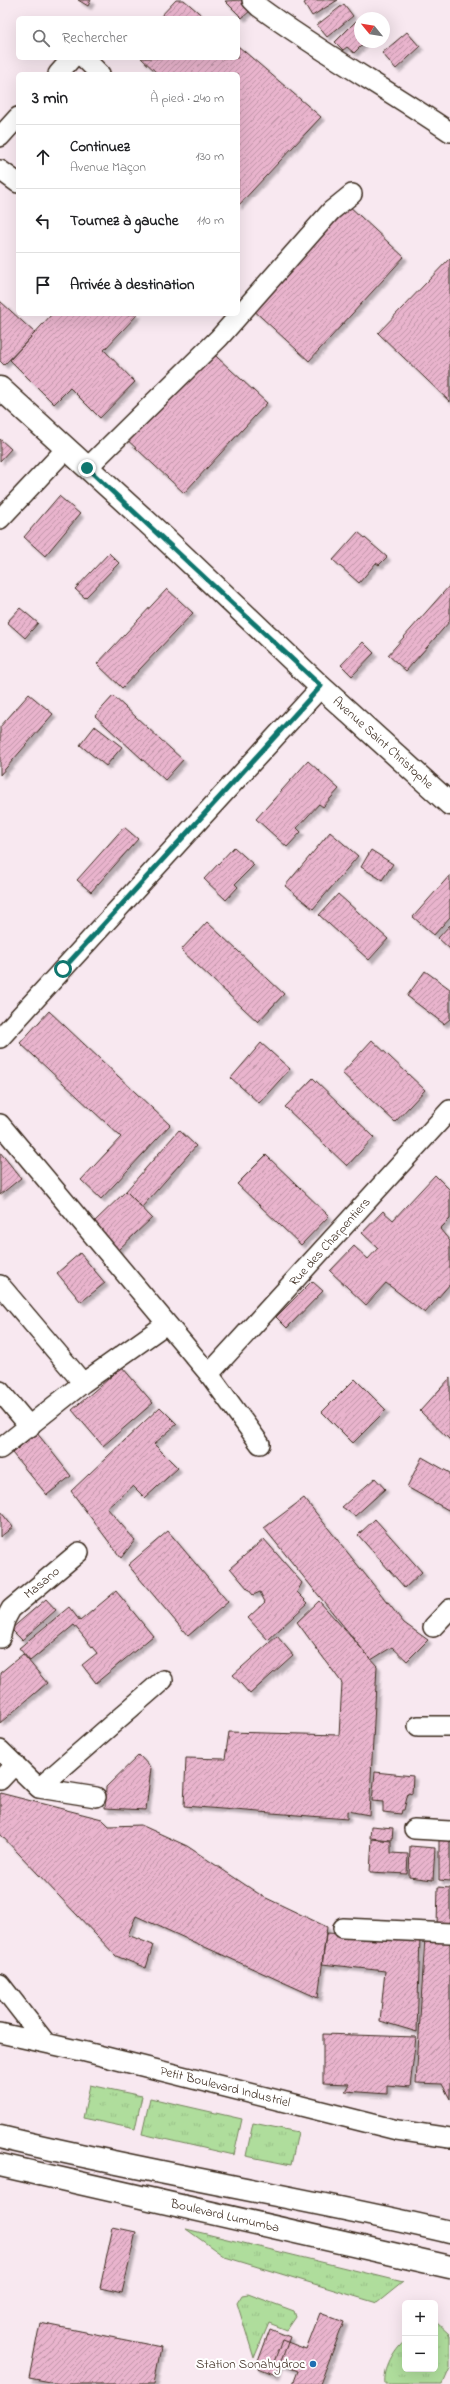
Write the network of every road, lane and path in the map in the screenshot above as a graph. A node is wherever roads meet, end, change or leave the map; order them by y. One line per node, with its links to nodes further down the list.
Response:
1 (252, 0): 7 (street)
2 (70, 60): 4 (street)
3 (86, 60): 5 (street)
4 (60, 72)
5 (98, 72)
6 (16, 119): 8 (street)
7 (450, 132)
8 (0, 137)
9 (0, 170): 10 (street)
10 (16, 181)
11 (352, 194): 12 (street)
12 (240, 314)
13 (238, 316): 16 (street)
14 (0, 388): 15 (main road, Avenue Saint Christophe)
15 (66, 449): 16 (main road, Avenue Saint Christophe); 17 (street)
16 (87, 468): 18 (main road, Avenue Saint Christophe)
17 (0, 519)
18 (321, 686): 19 (main road, Avenue Saint Christophe); 20 (street)
19 (450, 804)
20 (0, 1038)
21 (450, 1110): 25 (street, Rue des Charpentiers)
22 (0, 1124): 24 (street)
23 (0, 1285): 26 (street)
24 (166, 1324): 25 (street); 26 (street)
25 (210, 1374): 29 (street)
26 (83, 1383): 28 (street)
27 (0, 1391): 28 (street)
28 (30, 1427): 30 (street)
29 (260, 1444)
30 (0, 1449)
31 (79, 1552): 34 (street, Masano)
32 (450, 1609): 33 (street)
33 (433, 1627)
34 (0, 1638)
35 (163, 1680): 41 (street)
36 (418, 1726): 37 (street)
37 (450, 1726)
38 (0, 1750): 39 (street)
39 (15, 1764): 40 (street); 41 (street)
40 (0, 1780)
41 (39, 1788): 42 (street)
42 (96, 1797)
43 (414, 1829): 44 (street)
44 (450, 1831)
45 (343, 1928): 46 (street)
46 (450, 1933)
47 (0, 1984): 49 (street)
48 (0, 2033): 49 (street, Petit Boulevard Industriel)
49 (46, 2043): 51 (street, Petit Boulevard Industriel)
50 (0, 2137): 53 (main road)
51 (450, 2138)
52 (0, 2165): 54 (main road, Boulevard Lumumba)
53 (450, 2232)
54 (450, 2267)

